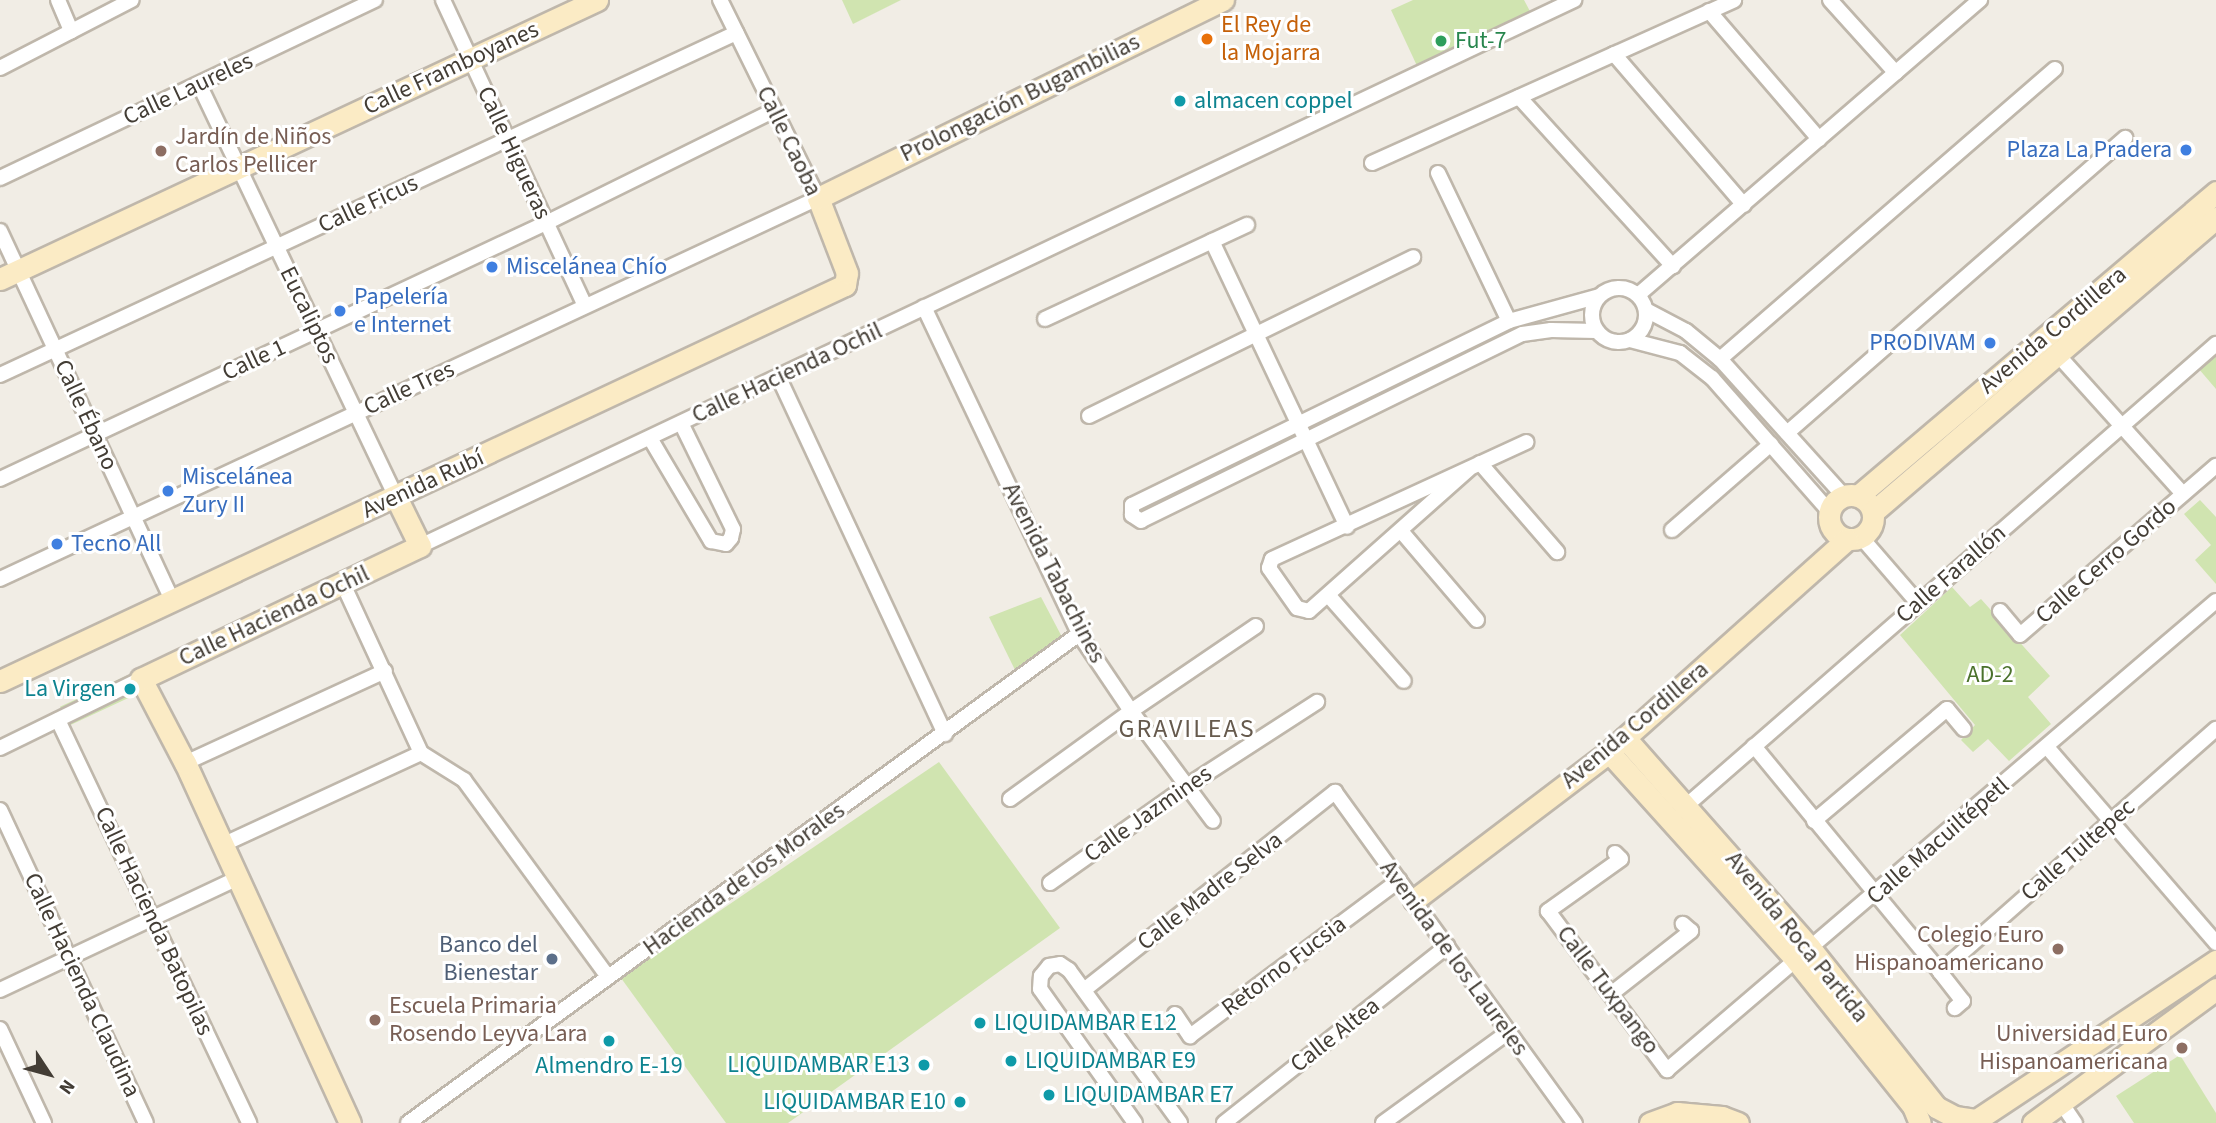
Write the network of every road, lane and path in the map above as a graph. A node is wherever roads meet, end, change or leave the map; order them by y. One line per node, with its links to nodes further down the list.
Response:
1 (58, 0): 13 (street)
2 (132, 0): 13 (street)
3 (375, 0): 20 (street, Calle Laureles)
4 (443, 0): 16 (street, Calle Higueras)
5 (597, 0): 16 (street, Calle Framboyanes)
6 (720, 0): 14 (street, Calle Caoba)
7 (1223, 0): 31 (street, Prolongación Bugambilias)
8 (1574, 0): 46 (street, Calle Hacienda Ochil)
9 (1734, 0): 12 (street)
10 (1830, 0): 19 (street)
11 (1970, 3): 19 (street)
12 (1709, 12): 15 (street); 25 (street)
13 (71, 32): 17 (street)
14 (736, 33): 22 (street, Calle Caoba); 24 (street, Calle Ficus)
15 (1614, 54): 21 (street); 32 (street)
16 (470, 59): 24 (street, Calle Higueras); 27 (street, Calle Framboyanes)
17 (0, 68)
18 (2055, 69): 58 (street)
19 (1896, 73): 25 (street)
20 (199, 84): 27 (street, Eucaliptos); 29 (street, Calle Laureles)
21 (1519, 97): 26 (street); 40 (street)
22 (773, 111): 31 (street, Calle Caoba); 34 (street, Calle 1)
23 (2126, 138): 69 (street)
24 (508, 139): 34 (street, Calle Higueras); 38 (street, Calle Ficus)
25 (1819, 139): 32 (street)
26 (1372, 163)
27 (239, 168): 38 (street, Eucaliptos); 41 (street, Calle Framboyanes)
28 (1438, 173): 49 (street)
29 (0, 178)
30 (2216, 191): 80 (street, Avenida Cordillera)
31 (818, 198): 42 (street, Calle Caoba); 45 (street, Calle Tres)
32 (1744, 205): 40 (street)
33 (2216, 218): 57 (street, Avenida Cordillera)
34 (546, 223): 45 (street, Calle Higueras); 50 (street, Calle 1)
35 (1247, 225): 37 (street)
36 (0, 231): 41 (street, Calle Ébano)
37 (1212, 241): 48 (street); 52 (street)
38 (276, 247): 50 (street, Eucaliptos); 56 (street, Calle Ficus)
39 (1413, 257): 52 (street)
40 (1673, 266): 43 (street)
41 (10, 275): 56 (street, Calle Ébano)
42 (845, 285): 79 (street, Avenida Rubí)
43 (1638, 295): 44 (street); 47 (street)
44 (1599, 296): 49 (street); 51 (street)
45 (585, 306): 64 (street, Calle Tres)
46 (924, 307): 61 (street, Calle Hacienda Ochil); 97 (street, Avenida Tabachines)
47 (1646, 310): 53 (street); 58 (street)
48 (1045, 319)
49 (1509, 321): 55 (street)
50 (316, 331): 64 (street, Eucaliptos); 70 (street, Calle 1)
51 (1596, 331): 53 (street); 59 (street)
52 (1254, 335): 65 (street); 67 (street)
53 (1630, 340): 63 (street)
54 (2216, 344): 68 (street, Calle Farallón)
55 (1457, 345): 59 (street); 67 (street)
56 (55, 349): 60 (street, Calle Ficus); 70 (street, Calle Ébano)
57 (2057, 354): 68 (street); 80 (street, Avenida Cordillera)
58 (1720, 359): 62 (street)
59 (1465, 362): 72 (street)
60 (0, 375)
61 (779, 378): 66 (street, Calle Hacienda Ochil); 107 (street)
62 (1756, 398): 63 (street); 69 (street)
63 (1741, 410): 74 (street)
64 (356, 413): 79 (street, Eucaliptos); 81 (street, Calle Tres)
65 (1089, 416)
66 (681, 423): 71 (street, Calle Hacienda Ochil); 71 (street)
67 (1297, 424): 72 (street); 72 (street)
68 (2121, 425): 78 (street); 93 (street, Calle Farallón)
69 (1787, 433): 80 (street)
70 (95, 434): 77 (street, Calle 1); 81 (street, Calle Ébano)
71 (650, 438): 86 (street, Calle Hacienda Ochil)
72 (1305, 440): 82 (street)
73 (1526, 442): 75 (street)
74 (1771, 444): 80 (street); 83 (street)
75 (1475, 466): 82 (street); 84 (street); 87 (street)
76 (2216, 466): 78 (street)
77 (0, 479)
78 (2183, 494): 94 (street, Calle Cerro Gordo)
79 (396, 497): 86 (street, Eucaliptos); 91 (street, Avenida Rubí)
80 (1851, 504): 85 (street); 85 (street)
81 (133, 517): 88 (street, Calle Tres); 91 (street, Calle Ébano)
82 (1347, 527): 90 (street)
83 (1672, 530)
84 (1401, 531): 90 (street); 95 (street)
85 (1854, 538): 93 (street); 108 (street, Avenida Cordillera)
86 (420, 546): 89 (street, Calle Hacienda Ochil)
87 (1557, 552)
88 (0, 579)
89 (343, 583): 98 (street); 99 (street, Calle Hacienda Ochil)
90 (1329, 596): 101 (street)
91 (172, 600): 100 (street, Avenida Rubí)
92 (2216, 601): 110 (street, Calle Macuiltépetl)
93 (1918, 603): 109 (street, Calle Farallón)
94 (2000, 611)
95 (1477, 620)
96 (1256, 626): 103 (street)
97 (1079, 634): 103 (street, Avenida Tabachines); 107 (street, Hacienda de los Morales)
98 (386, 671): 113 (street); 114 (street)
99 (141, 679): 104 (street, Calle Hacienda Ochil); 114 (street)
100 (0, 681)
101 (1404, 681)
102 (1317, 702): 115 (street, Calle Jazmines)
103 (1131, 711): 115 (street, Avenida Tabachines); 117 (street)
104 (58, 720): 111 (street, Calle Hacienda Ochil); 130 (street, Calle Hacienda Batopilas)
105 (1964, 729): 122 (street)
106 (2216, 729): 120 (street, Calle Tultepec)
107 (945, 734): 138 (street, Hacienda de los Morales)
108 (1625, 738): 112 (street, Avenida Cordillera); 118 (street, Avenida Roca Partida)
109 (1754, 746): 118 (street, Calle Farallón); 122 (street)
110 (2047, 747): 120 (street); 128 (street, Calle Macuiltépetl)
111 (0, 748)
112 (1609, 752): 129 (street, Avenida Cordillera); 134 (street, Avenida Roca Partida)
113 (421, 753): 123 (street); 138 (street)
114 (185, 763): 123 (street)
115 (1187, 786): 121 (street, Avenida Tabachines); 127 (street, Calle Jazmines)
116 (1335, 792): 126 (street, Avenida de los Laureles); 141 (street, Calle Madre Selva)
117 (1010, 799)
118 (1687, 805): 134 (street, Avenida Roca Partida)
119 (0, 810): 135 (street, Calle Hacienda Claudina)
120 (2111, 820): 132 (street); 137 (street, Calle Tultepec)
121 (1213, 821)
122 (1814, 821): 128 (street)
123 (222, 845): 125 (street)
124 (1615, 853): 142 (street, Calle Tuxpango)
125 (236, 879): 130 (street); 153 (street)
126 (1399, 880): 129 (street, Avenida de los Laureles); 144 (street, Retorno Fucsia)
127 (1050, 883)
128 (1876, 895): 134 (street, Calle Macuiltépetl); 137 (street)
129 (1414, 901): 133 (street, Avenida de los Laureles)
130 (153, 918): 135 (street); 152 (street, Calle Hacienda Batopilas)
131 (1683, 924): 142 (street)
132 (2216, 943)
133 (1447, 946): 146 (street, Avenida de los Laureles); 157 (street, Calle Altea)
134 (1803, 954): 147 (street, Calle Macuiltépetl); 149 (street, Avenida Roca Partida); 162 (street, Avenida Roca Partida)
135 (68, 958): 140 (street); 151 (street, Calle Hacienda Claudina)
136 (2216, 961): 149 (street)
137 (1940, 972): 143 (street)
138 (608, 976): 154 (street, Hacienda de los Morales)
139 (2216, 989): 148 (street)
140 (0, 990)
141 (1084, 990): 155 (street); 156 (street)
142 (1611, 994): 147 (street, Calle Tuxpango)
143 (1955, 1008)
144 (1175, 1014)
145 (0, 1028): 150 (street)
146 (1507, 1033): 158 (street); 159 (street, Avenida de los Laureles)
147 (1667, 1070)
148 (2060, 1101): 163 (street); 164 (street)
149 (1974, 1121)
150 (44, 1123)
151 (146, 1123)
152 (249, 1123)
153 (351, 1123)
154 (408, 1123)
155 (1135, 1123)
156 (1180, 1123)
157 (1224, 1123)
158 (1383, 1123)
159 (1575, 1123)
160 (1650, 1123): 161 (street)
161 (1738, 1123)
162 (1920, 1123)
163 (2033, 1123)
164 (2075, 1123)

